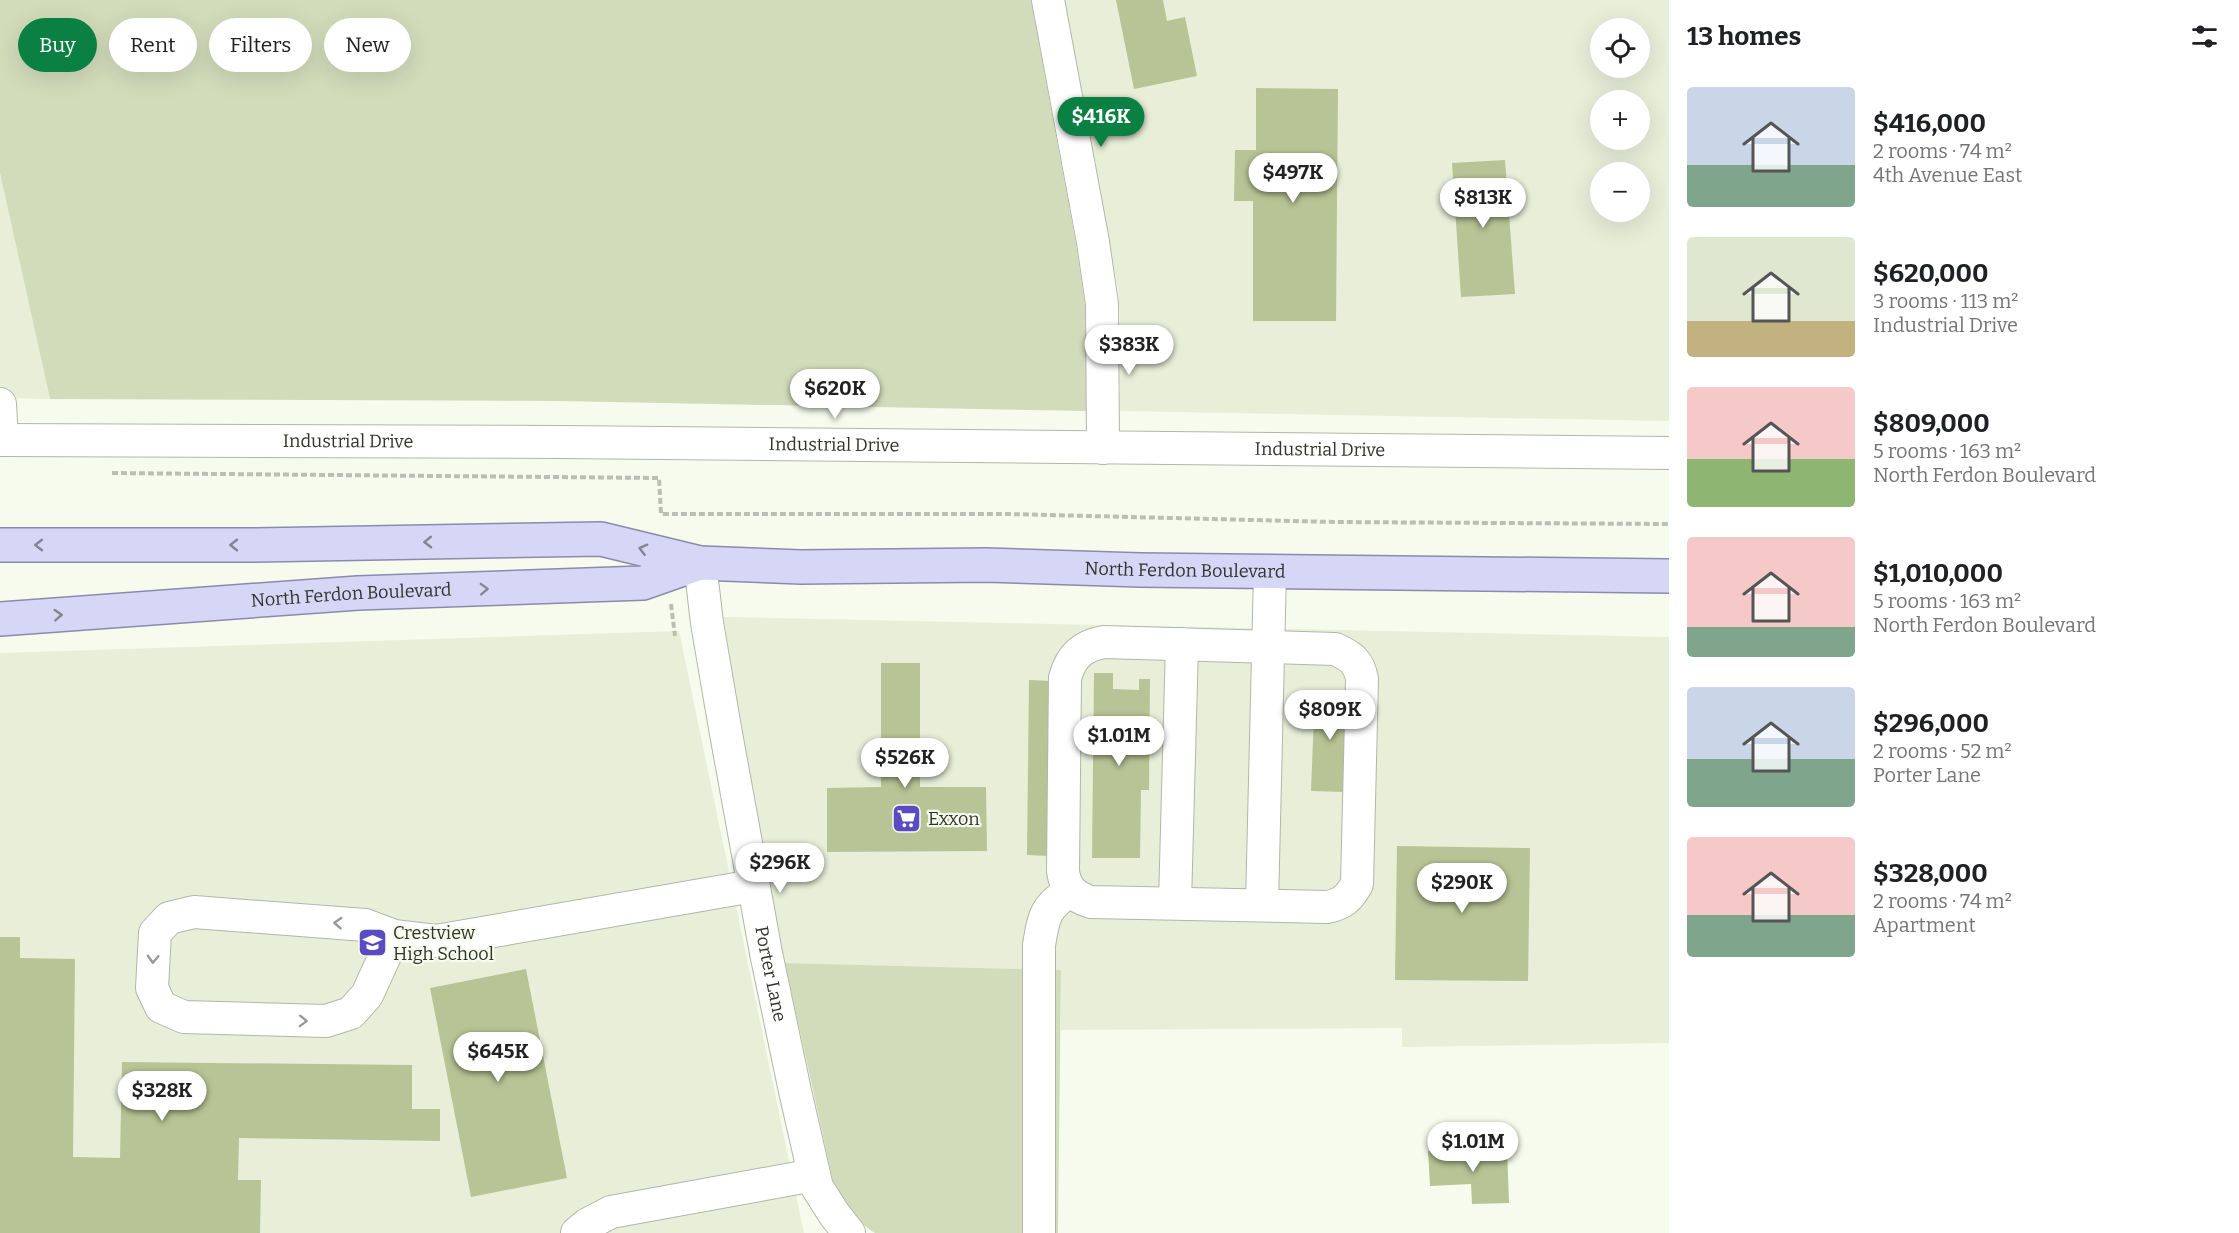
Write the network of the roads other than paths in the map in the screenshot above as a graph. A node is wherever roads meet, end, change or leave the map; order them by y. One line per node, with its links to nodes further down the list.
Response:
1 (1048, 0): 4 (street)
2 (0, 404): 3 (street)
3 (1, 440): 4 (street, Industrial Drive)
4 (1103, 448): 5 (street, Industrial Drive)
5 (1669, 453)
6 (0, 545): 7 (main road, North Ferdon Boulevard, one-way to 6)
7 (700, 563): 8 (main road, North Ferdon Boulevard); 10 (main road, North Ferdon Boulevard, one-way to 7); 13 (street, Porter Lane)
8 (1270, 572): 9 (main road, North Ferdon Boulevard); 12 (street)
9 (1669, 576)
10 (0, 619)
11 (1182, 644): 12 (street); 14 (street); 15 (street)
12 (1268, 647): 16 (street); 16 (street)
13 (753, 886): 17 (street); 18 (street, Porter Lane)
14 (1069, 891): 15 (street); 21 (street)
15 (1175, 903): 16 (street)
16 (1262, 905)
17 (394, 936): 17 (street, one-way to 17)
18 (814, 1174): 19 (street); 20 (street, Porter Lane)
19 (577, 1233)
20 (849, 1233)
21 (1039, 1233)

